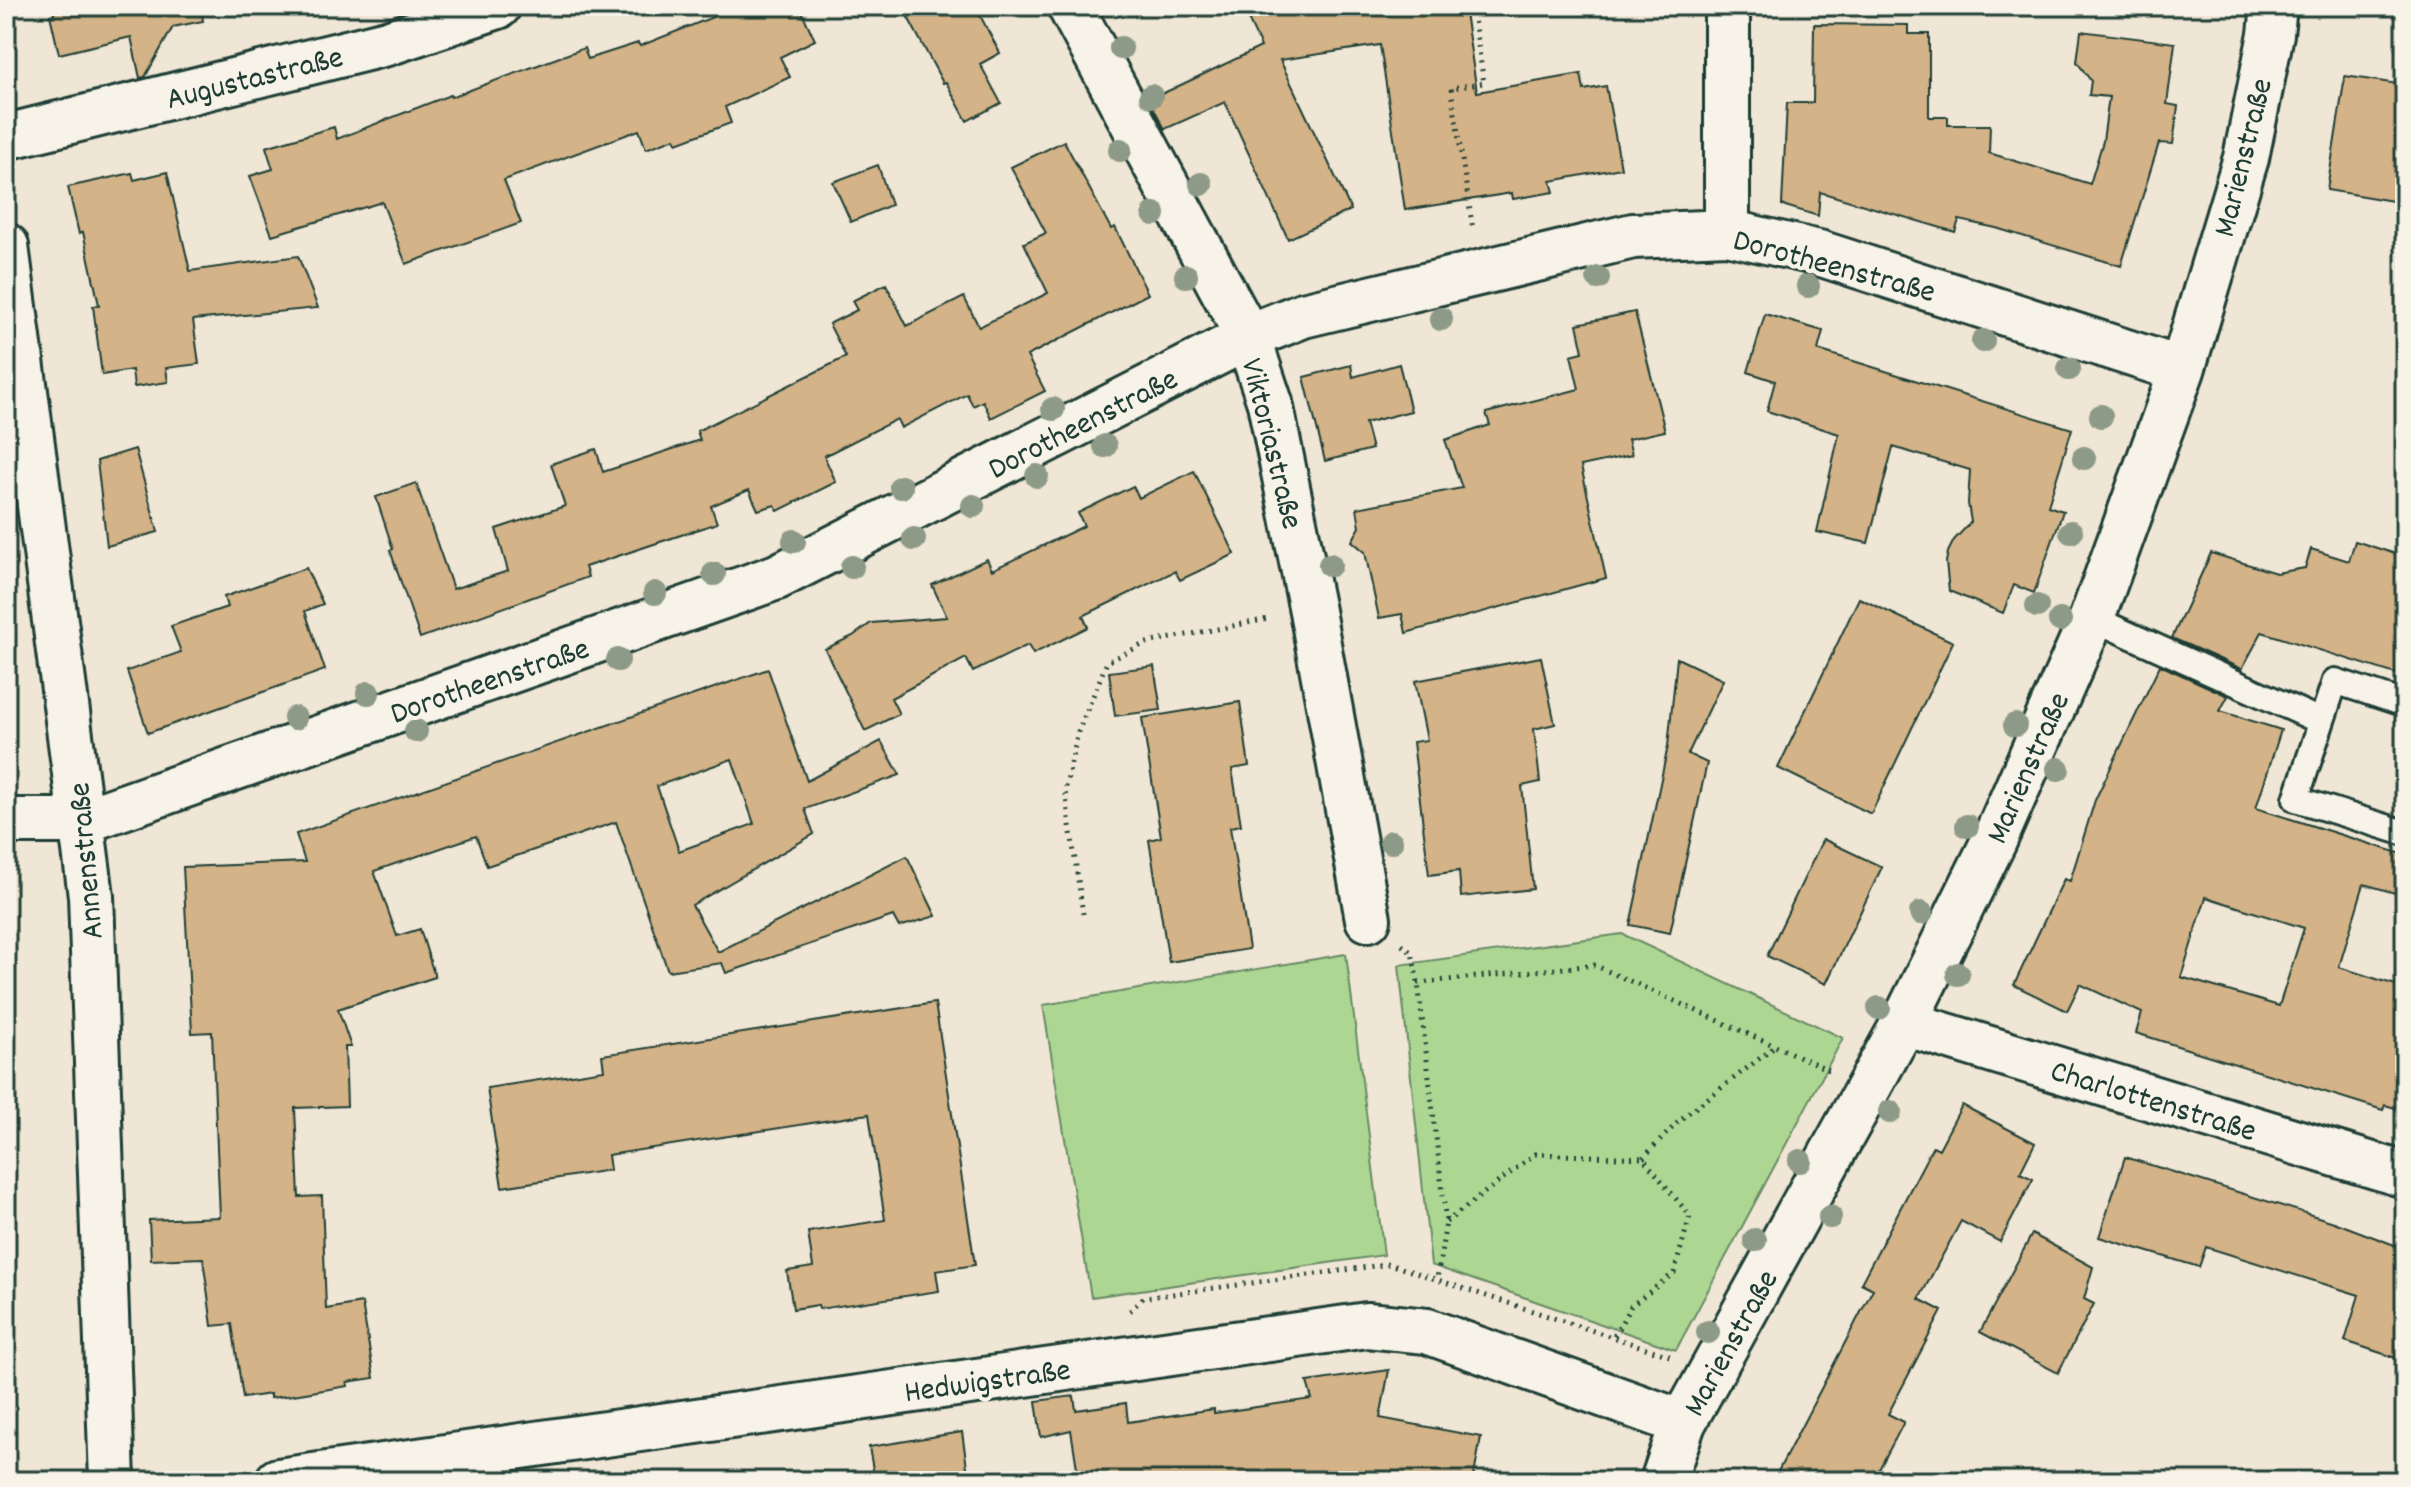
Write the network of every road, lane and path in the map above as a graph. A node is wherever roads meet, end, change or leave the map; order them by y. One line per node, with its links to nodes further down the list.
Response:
1 (498, 6): 6 (street, Augustastraße)
2 (1070, 6): 10 (street, Viktoriastraße)
3 (1472, 6): 9 (path)
4 (1727, 6): 7 (street)
5 (2274, 6): 11 (street, Marienstraße)
6 (6, 137)
7 (1727, 232): 9 (street, Dorotheenstraße); 11 (street, Dorotheenstraße)
8 (6, 246): 17 (street, Annenstraße)
9 (1479, 272): 10 (street, Dorotheenstraße)
10 (1248, 337): 12 (street, Viktoriastraße); 17 (street, Dorotheenstraße)
11 (2182, 370): 13 (street, Marienstraße)
12 (1312, 611): 19 (path); 20 (street, Viktoriastraße)
13 (2092, 618): 15 (lane); 22 (street, Marienstraße)
14 (2405, 704): 15 (lane)
15 (2320, 721): 18 (lane)
16 (6, 821): 17 (street, Dorotheenstraße)
17 (83, 821): 31 (street, Annenstraße)
18 (2405, 833)
19 (1083, 914)
20 (1368, 919): 21 (path)
21 (1418, 983): 23 (path); 27 (path)
22 (1904, 1023): 24 (street, Marienstraße); 26 (street, Charlottenstraße)
23 (1776, 1046): 24 (path); 25 (path)
24 (1868, 1087): 30 (street, Marienstraße)
25 (1643, 1158): 27 (path); 29 (path)
26 (2405, 1175)
27 (1446, 1222): 28 (path)
28 (1427, 1331): 30 (street, Hedwigstraße); 32 (street, Hedwigstraße)
29 (1614, 1336)
30 (1683, 1423): 33 (street, Marienstraße)
31 (112, 1481)
32 (278, 1481)
33 (1663, 1481)

